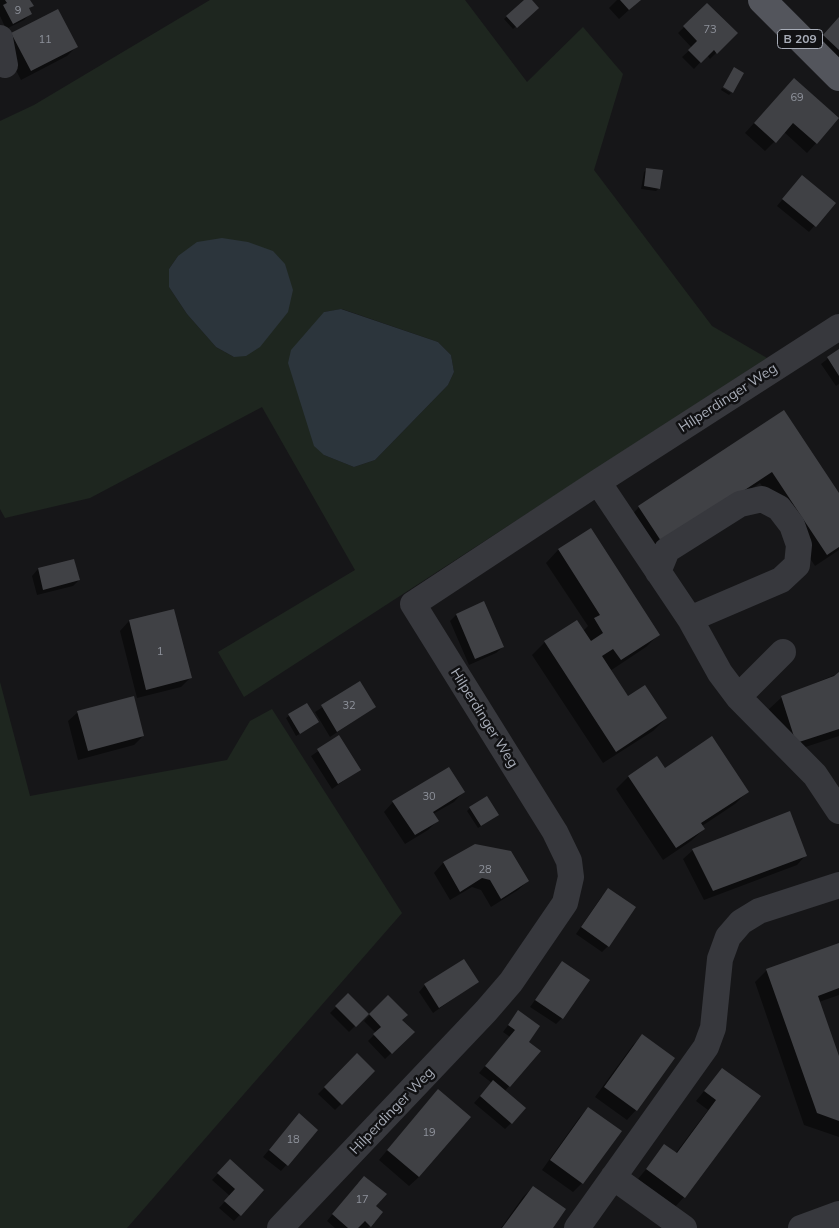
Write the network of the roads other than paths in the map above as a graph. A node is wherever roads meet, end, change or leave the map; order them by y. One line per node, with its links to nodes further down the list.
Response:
1 (762, 0): 4 (main road, B 209)
2 (0, 38): 3 (street)
3 (5, 65)
4 (839, 77)
5 (839, 327): 6 (street, Hilperdinger Weg)
6 (598, 482): 7 (street); 15 (street, Hilperdinger Weg)
7 (658, 572): 8 (street); 8 (street)
8 (690, 619): 10 (street)
9 (783, 652): 10 (street)
10 (738, 697): 11 (street)
11 (839, 811)
12 (839, 885): 13 (street)
13 (613, 1178): 16 (street); 17 (street)
14 (839, 1214): 18 (street)
15 (280, 1228)
16 (577, 1228)
17 (684, 1228)
18 (801, 1228)

